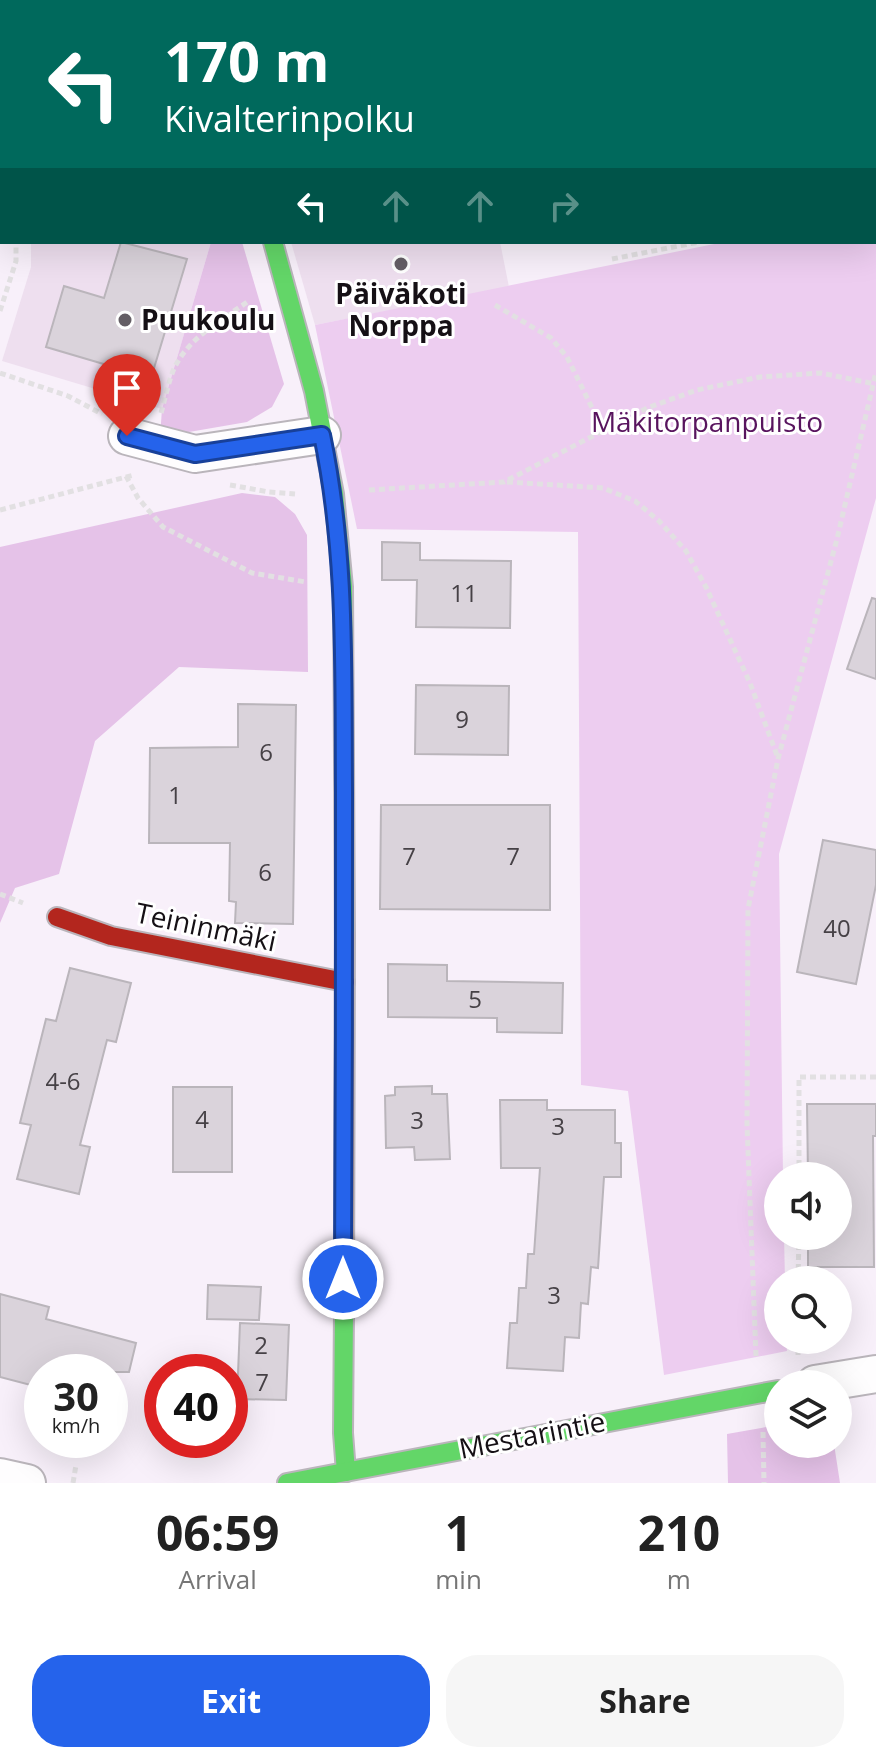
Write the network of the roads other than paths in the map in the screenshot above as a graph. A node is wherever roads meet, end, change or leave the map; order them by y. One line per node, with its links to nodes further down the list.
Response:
1 (274, 244): 2 (street)
2 (322, 435): 3 (street); 5 (street)
3 (131, 442)
4 (57, 917): 5 (street, Teininmäki)
5 (345, 982): 9 (street)
6 (852, 1373): 7 (street)
7 (876, 1374)
8 (764, 1393): 9 (street, Mestarintie)
9 (346, 1472): 12 (street, Mestarintie)
10 (0, 1477): 11 (street)
11 (27, 1483)
12 (287, 1483)

